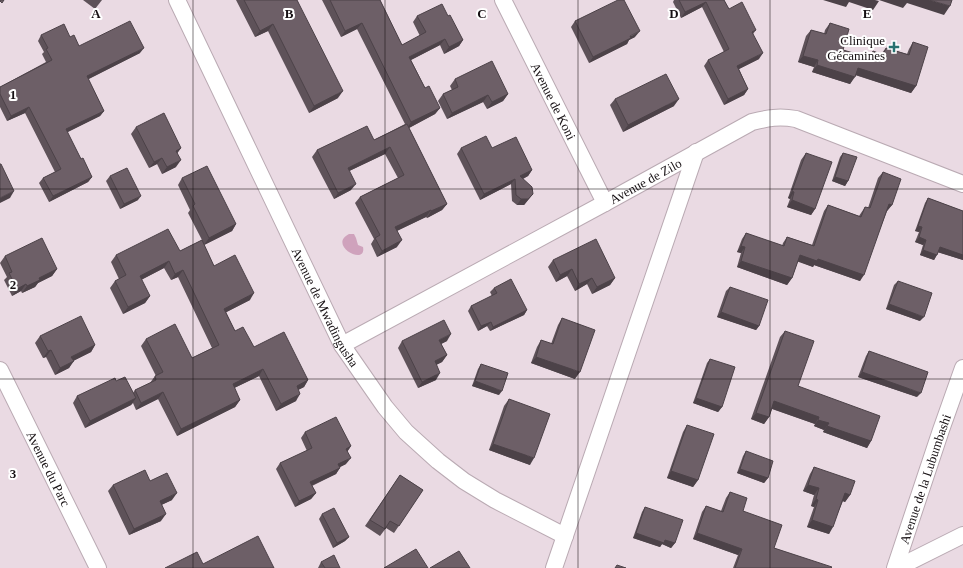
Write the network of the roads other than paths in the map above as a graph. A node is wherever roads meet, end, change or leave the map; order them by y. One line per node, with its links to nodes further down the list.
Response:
1 (177, 0): 6 (street, Avenue de Mwadingusha)
2 (503, 0): 5 (street, Avenue de Koni)
3 (696, 152): 4 (street, Avenue de Zilo); 5 (street, Avenue de Zilo); 10 (street)
4 (963, 184)
5 (605, 203): 6 (street, Avenue de Zilo)
6 (342, 345): 10 (street, Avenue de Mwadingusha)
7 (963, 368): 13 (street, Avenue de la Lubumbashi)
8 (0, 370): 11 (street, Avenue du Parc)
9 (963, 535): 13 (street)
10 (565, 536): 12 (street)
11 (98, 568)
12 (554, 568)
13 (896, 568)

